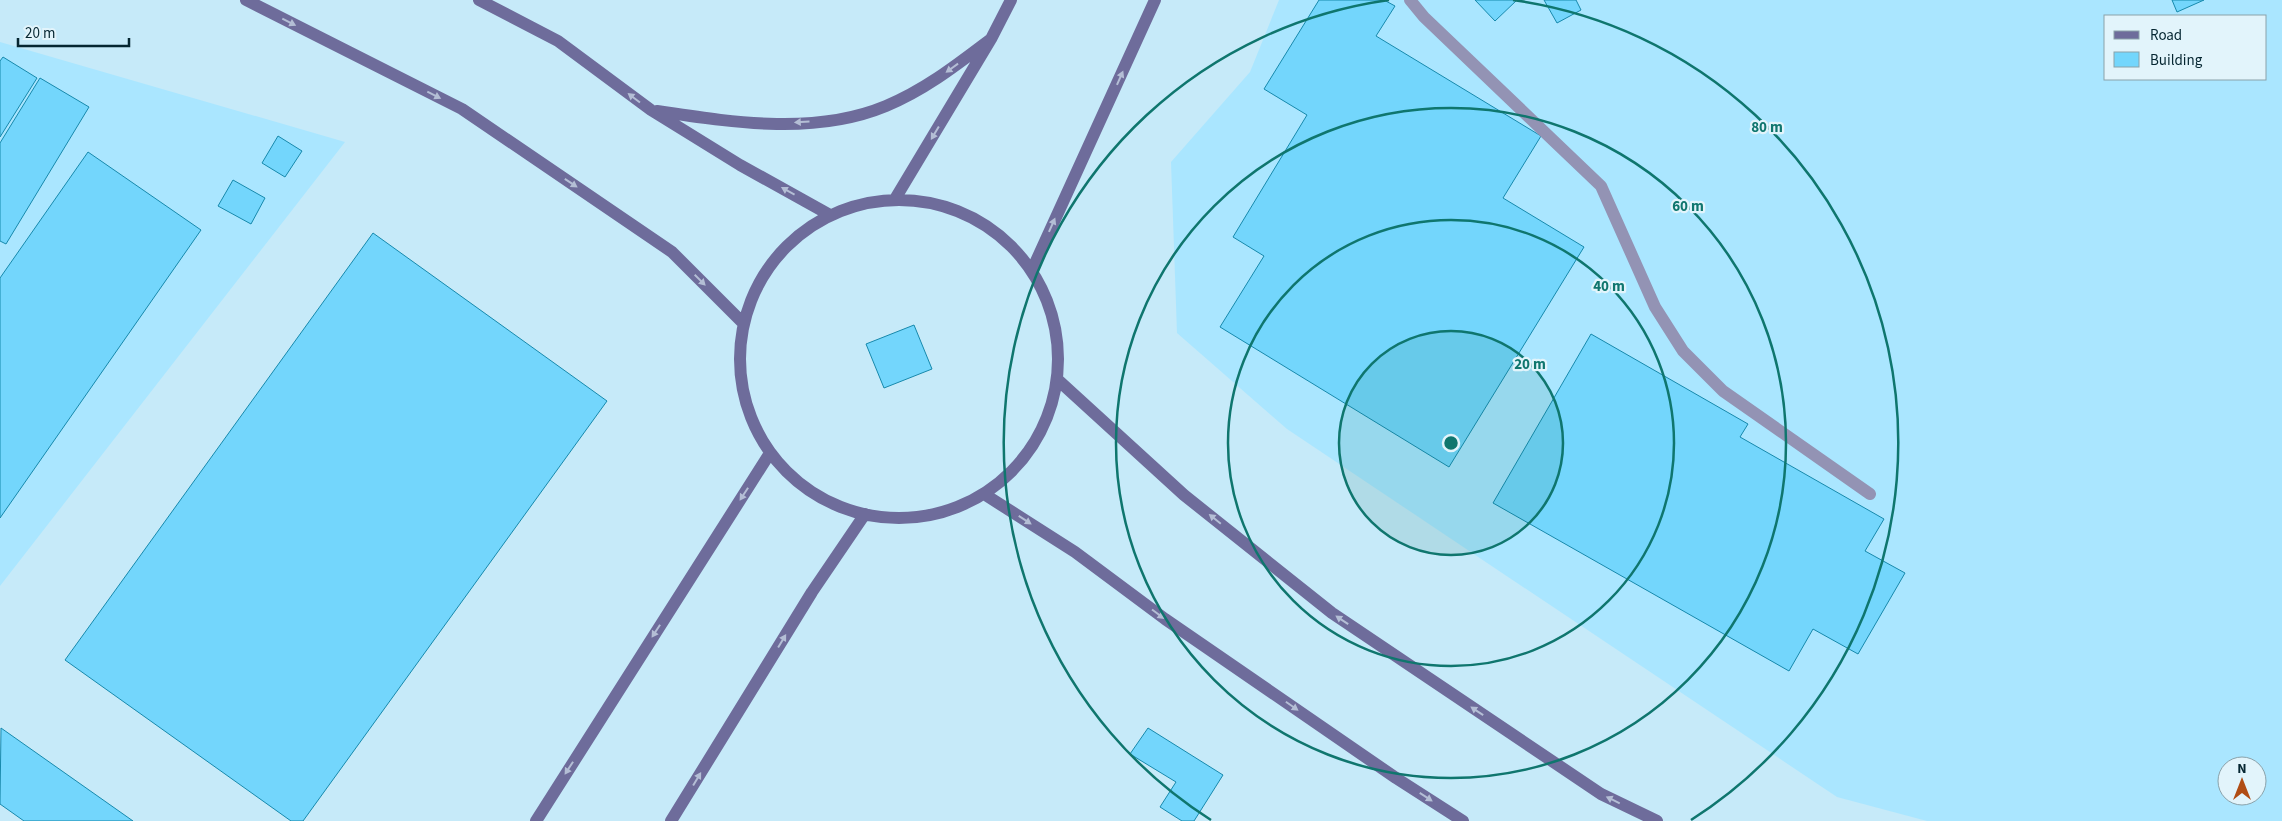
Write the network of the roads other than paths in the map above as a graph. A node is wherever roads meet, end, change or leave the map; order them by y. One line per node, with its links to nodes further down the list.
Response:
1 (246, 0): 11 (street, one-way to 11)
2 (479, 0): 7 (street, one-way to 2)
3 (1011, 0): 6 (street)
4 (1155, 0): 10 (street, one-way to 4)
5 (1410, 0): 15 (lane)
6 (991, 39): 7 (street, one-way to 7); 8 (street, one-way to 8)
7 (651, 110): 9 (street, one-way to 7)
8 (895, 199): 9 (street); 10 (street)
9 (830, 215): 11 (street)
10 (1032, 270): 12 (street)
11 (743, 323): 13 (street)
12 (1058, 380): 14 (street); 20 (street, one-way to 12)
13 (770, 453): 16 (street); 17 (street, one-way to 17)
14 (984, 494): 16 (street); 19 (street, one-way to 19)
15 (1870, 494)
16 (865, 514): 18 (street, one-way to 16)
17 (536, 821)
18 (672, 821)
19 (1463, 821)
20 (1657, 821)

